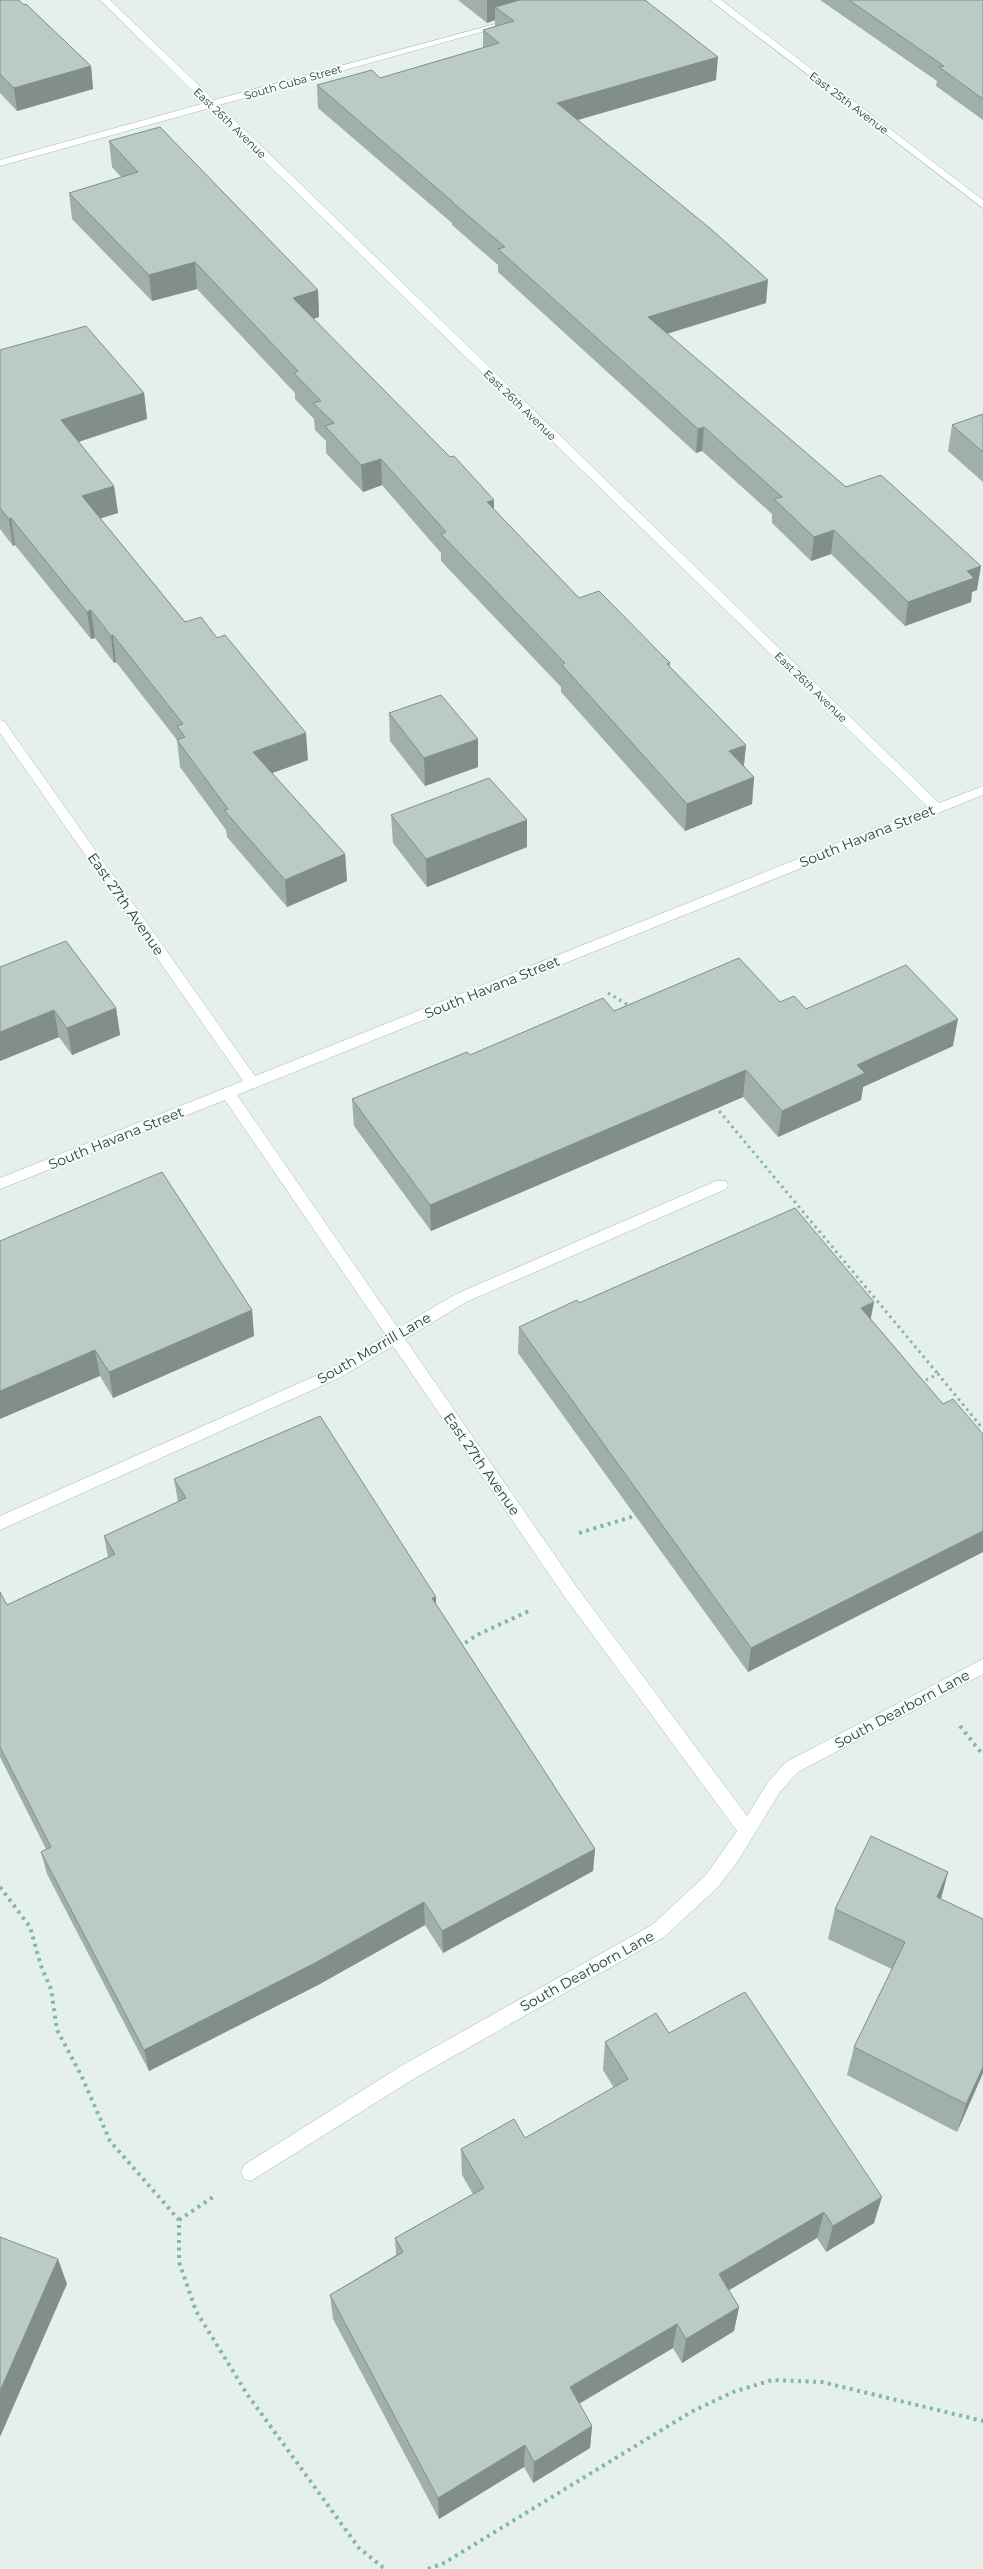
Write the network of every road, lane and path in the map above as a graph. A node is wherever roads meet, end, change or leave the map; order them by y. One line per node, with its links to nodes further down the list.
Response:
1 (105, 0): 4 (street, East 26th Avenue)
2 (715, 0): 6 (street, East 25th Avenue)
3 (528, 16): 4 (street, South Cuba Street)
4 (210, 104): 5 (street, South Cuba Street); 9 (street, East 26th Avenue)
5 (0, 163)
6 (983, 205)
7 (0, 724): 12 (street, East 27th Avenue)
8 (983, 790): 9 (street, South Havana Street)
9 (937, 808): 12 (street, South Havana Street)
10 (608, 993): 11 (path)
11 (633, 1007)
12 (252, 1084): 13 (street, South Havana Street)
13 (228, 1092): 15 (street, South Havana Street); 17 (street, East 27th Avenue)
14 (714, 1106): 18 (path)
15 (0, 1184)
16 (721, 1185): 17 (street, South Morrill Lane)
17 (394, 1336): 22 (street, South Morrill Lane); 23 (street, East 27th Avenue)
18 (938, 1374): 19 (path); 20 (path)
19 (911, 1387)
20 (983, 1429)
21 (646, 1511): 23 (path)
22 (0, 1523)
23 (538, 1546): 24 (street, East 27th Avenue)
24 (570, 1591): 25 (path); 27 (street, East 27th Avenue)
25 (455, 1650)
26 (983, 1666): 27 (street, South Dearborn Lane)
27 (746, 1829): 29 (street, South Dearborn Lane)
28 (0, 1887): 31 (path)
29 (251, 2172)
30 (983, 2421): 32 (path)
31 (385, 2569)
32 (428, 2569)

